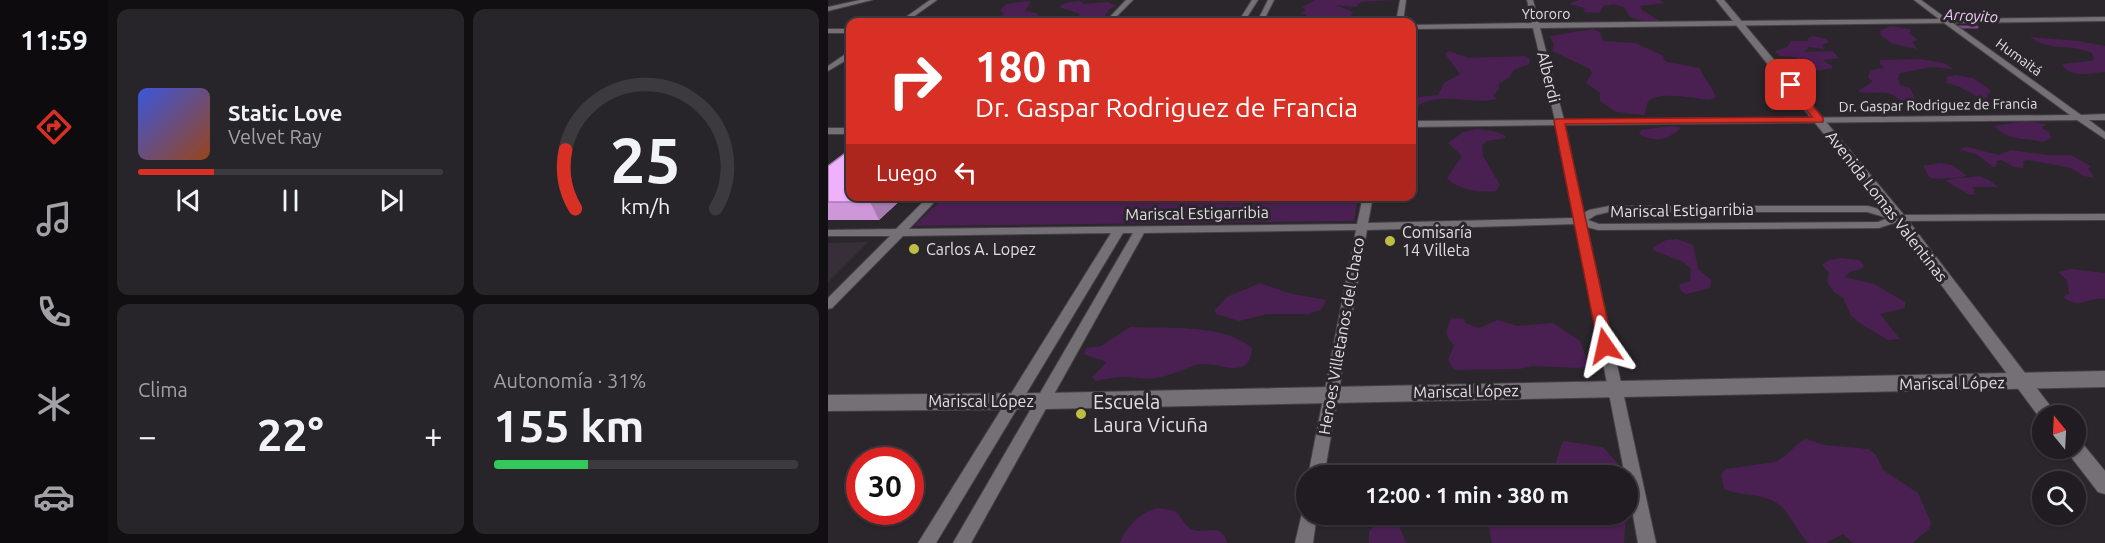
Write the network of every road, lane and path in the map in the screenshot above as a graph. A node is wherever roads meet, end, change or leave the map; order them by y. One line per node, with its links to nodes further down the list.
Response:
1 (869, 0): 10 (street)
2 (934, 0): 11 (street)
3 (1130, 0): 12 (street)
4 (1255, 0): 13 (street)
5 (1271, 0): 14 (street)
6 (1403, 0): 15 (street)
7 (1530, 0): 18 (street, Alberdi)
8 (1720, 0): 17 (street, Avenida Lomas Valentinas)
9 (1917, 0): 19 (street, Humaitá)
10 (828, 9)
11 (908, 18)
12 (1112, 18)
13 (1244, 18)
14 (1262, 18)
15 (1399, 18)
16 (2105, 19): 19 (street, Ytororo)
17 (1740, 24): 18 (street, Ytororo); 19 (street, Ytororo); 27 (street, Avenida Lomas Valentinas)
18 (1536, 26): 20 (street, Ytororo); 28 (street, Alberdi)
19 (1952, 26): 25 (street, Humaitá)
20 (1416, 27)
21 (846, 31): 22 (street)
22 (828, 32)
23 (846, 58): 24 (street)
24 (828, 69)
25 (2079, 117): 26 (street, Dr. Gaspar Rodriguez de Francia); 27 (street, Dr. Gaspar Rodriguez de Francia); 32 (street, Humaitá)
26 (2105, 117)
27 (1820, 120): 28 (street, Dr. Gaspar Rodriguez de Francia); 36 (street, Avenida Lomas Valentinas)
28 (1560, 121): 29 (street, Dr. Gaspar Rodriguez de Francia); 37 (street, Alberdi)
29 (1416, 124)
30 (828, 131): 31 (street)
31 (846, 131)
32 (2105, 136)
33 (930, 201): 41 (street)
34 (1367, 201): 38 (street, Heroes Villetanos del Chaco)
35 (2105, 217): 36 (street, Mariscal Estigarribia)
36 (1899, 218): 37 (street, Mariscal Estigarribia); 37 (street); 45 (street, Avenida Lomas Valentinas)
37 (1580, 221): 38 (street, Mariscal Estigarribia); 46 (street, Alberdi)
38 (1361, 227): 40 (street, Mariscal Estigarribia); 47 (street, Heroes Villetanos del Chaco)
39 (1119, 230): 40 (street, Mariscal Estigarribia); 41 (street, Mariscal Estigarribia); 48 (street)
40 (1140, 230): 49 (street)
41 (900, 232): 42 (street, Mariscal Estigarribia); 43 (street)
42 (828, 233)
43 (828, 305)
44 (2105, 379): 45 (main road, Mariscal López)
45 (2023, 382): 46 (main road, Mariscal López); 51 (street, Avenida Lomas Valentinas)
46 (1613, 388): 47 (main road, Mariscal López); 59 (street, Alberdi)
47 (1330, 394): 49 (main road, Mariscal López); 53 (street, Heroes Villetanos del Chaco)
48 (1014, 401): 49 (main road, Mariscal López); 50 (main road, Mariscal López); 56 (street)
49 (1043, 401): 57 (street)
50 (828, 403)
51 (2041, 405)
52 (2084, 459): 54 (street)
53 (1318, 465)
54 (2105, 486)
55 (1307, 525): 58 (street)
56 (927, 543)
57 (962, 543)
58 (1304, 543)
59 (1647, 543)

